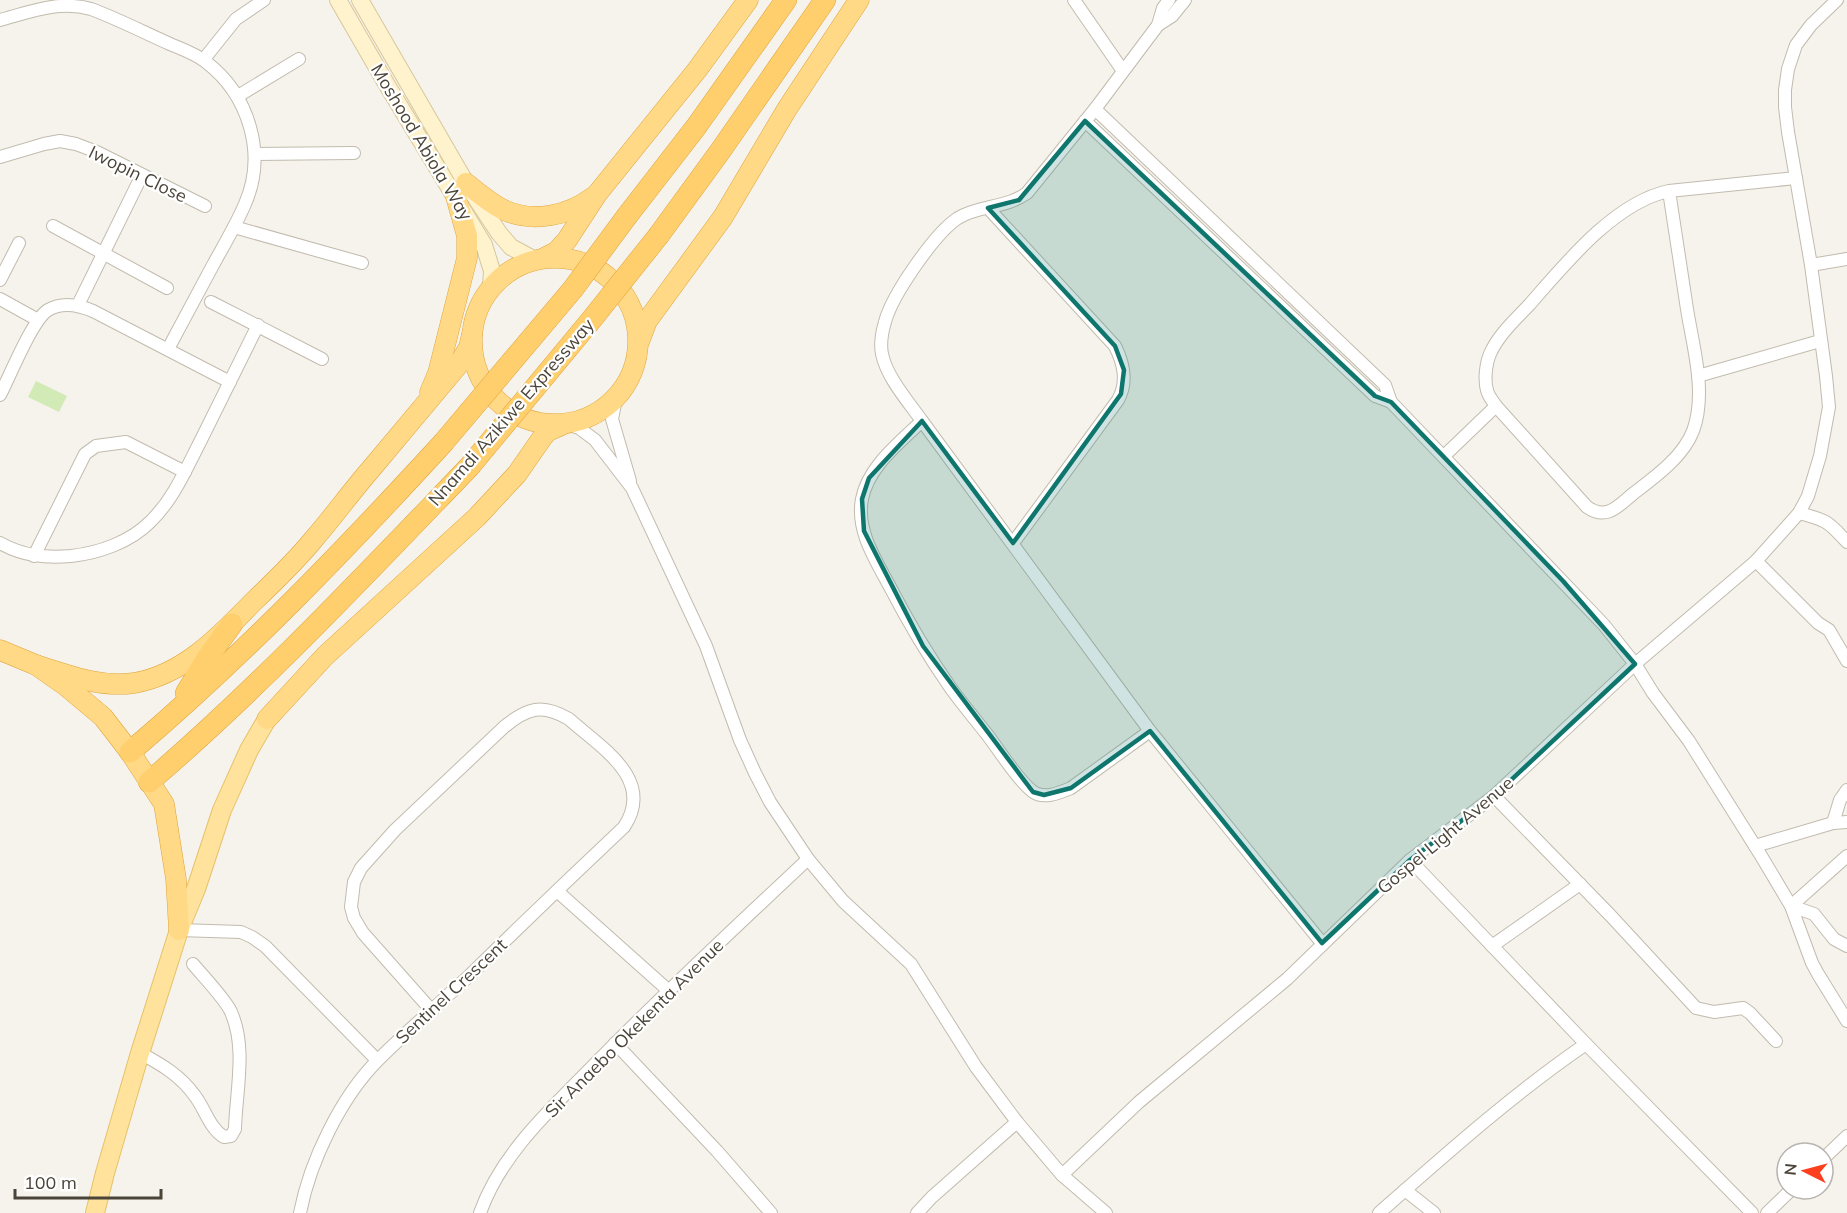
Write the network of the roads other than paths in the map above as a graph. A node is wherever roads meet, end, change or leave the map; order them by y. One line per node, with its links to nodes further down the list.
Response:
1 (264, 0): 15 (street)
2 (338, 0): 26 (main road, Moshood Abiola Way)
3 (360, 0): 26 (main road, Moshood Abiola Way)
4 (748, 0): 28 (highway)
5 (786, 0): 80 (highway, Nnamdi Azikiwe Expressway, bridge)
6 (825, 0): 83 (highway, Nnamdi Azikiwe Expressway, bridge)
7 (859, 0): 51 (highway)
8 (1074, 0): 17 (street)
9 (1169, 0): 14 (street)
10 (1185, 0): 14 (street)
11 (1837, 0): 25 (street, Gospel Light Avenue)
12 (76, 2): 13 (street); 15 (street)
13 (0, 21)
14 (1158, 25): 17 (street)
15 (204, 59): 18 (street)
16 (299, 59): 18 (street)
17 (1123, 71): 19 (street)
18 (238, 96): 22 (street)
19 (1095, 109): 20 (street); 47 (street)
20 (1085, 122): 30 (street); 49 (street)
21 (354, 153): 22 (street)
22 (255, 154): 32 (street)
23 (0, 157): 24 (street, Iwopin Close)
24 (142, 175): 29 (street, Iwopin Close); 34 (street)
25 (1796, 178): 27 (street); 38 (street, Gospel Light Avenue)
26 (461, 190): 28 (highway); 35 (main road, Moshood Abiola Way); 40 (main road, Moshood Abiola Way); 60 (highway)
27 (1669, 191): 54 (street); 59 (street)
28 (597, 194): 35 (highway)
29 (205, 206)
30 (988, 208): 61 (street); 71 (street)
31 (53, 226): 34 (street)
32 (234, 227): 37 (street); 52 (street)
33 (19, 243): 39 (street)
34 (103, 254): 41 (street); 44 (street)
35 (538, 259): 40 (highway); 51 (highway)
36 (1847, 259): 38 (street)
37 (362, 263)
38 (1811, 265): 50 (street, Gospel Light Avenue)
39 (0, 280)
40 (491, 287): 48 (highway)
41 (167, 288)
42 (0, 299): 45 (street)
43 (211, 302): 46 (street)
44 (78, 305): 45 (street); 52 (street)
45 (38, 320): 57 (street)
46 (258, 325): 53 (street); 55 (street)
47 (1324, 327): 49 (street); 58 (street)
48 (472, 334): 60 (highway); 62 (highway)
49 (1314, 338): 58 (street)
50 (1820, 341): 54 (street); 66 (street, Gospel Light Avenue)
51 (638, 348): 56 (highway)
52 (168, 349): 55 (street)
53 (322, 359)
54 (1698, 376): 59 (street)
55 (230, 382): 64 (street)
56 (621, 392): 62 (highway); 65 (street)
57 (0, 395)
58 (1391, 402): 63 (street)
59 (1496, 406): 63 (street)
60 (422, 408): 74 (highway)
61 (922, 421): 71 (street); 81 (street)
62 (564, 424): 65 (street); 79 (highway)
63 (1443, 456): 77 (street)
64 (184, 472): 72 (street); 72 (street)
65 (632, 488): 90 (street)
66 (1808, 496): 67 (street, Gospel Light Avenue); 68 (street)
67 (1799, 513): 68 (street); 73 (street, Gospel Light Avenue)
68 (1826, 521): 69 (street)
69 (1847, 542)
70 (0, 543): 72 (street)
71 (1013, 543): 81 (street)
72 (34, 556)
73 (1756, 561): 76 (street); 77 (street, Gospel Light Avenue)
74 (232, 624): 78 (highway); 80 (highway)
75 (0, 650): 78 (highway)
76 (1847, 661)
77 (1635, 664): 85 (street, Gospel Light Avenue); 88 (street)
78 (36, 665): 82 (highway)
79 (267, 719): 95 (main road)
80 (165, 723): 82 (highway, Nnamdi Azikiwe Expressway)
81 (1149, 731): 96 (street)
82 (130, 752): 83 (highway)
83 (148, 782): 95 (highway)
84 (1847, 790): 87 (street)
85 (1494, 796): 91 (street, Gospel Light Avenue); 92 (street)
86 (1847, 822): 87 (street)
87 (1833, 823): 88 (street)
88 (1755, 846): 94 (street)
89 (1847, 856): 94 (street)
90 (808, 859): 100 (street, Sir Anaebo Okekenta Avenue); 108 (street)
91 (1410, 860): 96 (street, Gospel Light Avenue); 97 (street)
92 (1580, 884): 97 (street); 103 (street)
93 (557, 891): 100 (street); 101 (street, Sentinel Crescent); 101 (street, Sentinel Crescent)
94 (1791, 906): 98 (street); 102 (street)
95 (178, 930): 106 (main road); 107 (street)
96 (1322, 943): 111 (street, Gospel Light Avenue)
97 (1492, 946): 105 (street)
98 (1847, 946)
99 (193, 964): 106 (street)
100 (669, 991): 104 (street, Sir Anaebo Okekenta Avenue)
101 (432, 1011): 107 (street, Sentinel Crescent)
102 (1847, 1021)
103 (1776, 1041)
104 (615, 1043): 117 (street, Sir Anaebo Okekenta Avenue); 118 (street)
105 (1587, 1044): 112 (street); 122 (street)
106 (140, 1053): 115 (main road)
107 (377, 1060): 116 (street, Sentinel Crescent)
108 (1017, 1122): 111 (street); 114 (street)
109 (1847, 1136): 110 (street)
110 (1835, 1148)
111 (1062, 1175): 119 (street)
112 (1405, 1190): 120 (street); 121 (street)
113 (1780, 1201): 123 (street)
114 (922, 1211)
115 (95, 1213)
116 (300, 1213)
117 (480, 1213)
118 (771, 1213)
119 (1106, 1213)
120 (1379, 1213)
121 (1434, 1213)
122 (1752, 1213)
123 (1767, 1213)

